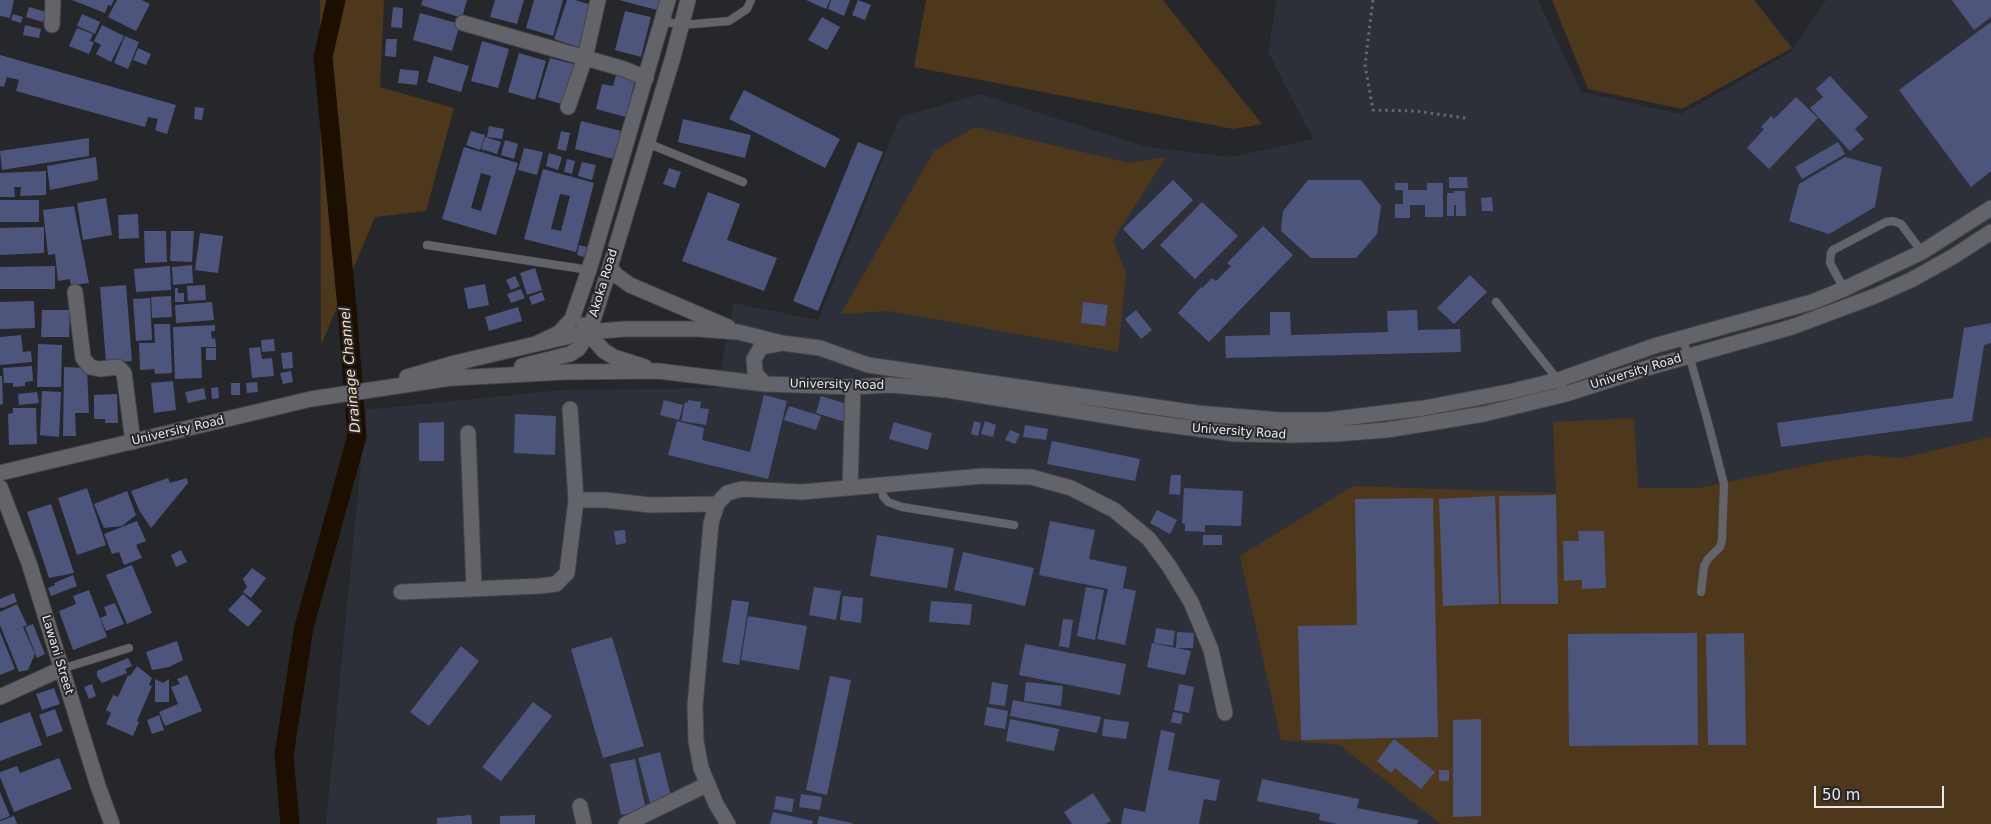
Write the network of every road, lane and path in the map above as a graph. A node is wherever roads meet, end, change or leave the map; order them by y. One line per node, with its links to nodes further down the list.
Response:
1 (53, 0): 9 (main road)
2 (598, 0): 11 (main road)
3 (668, 0): 7 (main road)
4 (688, 0): 10 (main road, Akoka Road)
5 (751, 0): 10 (lane)
6 (1373, 0): 14 (path)
7 (662, 21): 10 (lane); 12 (main road)
8 (463, 23): 11 (main road)
9 (52, 25)
10 (682, 25): 15 (main road, Akoka Road)
11 (585, 58): 12 (main road); 13 (main road)
12 (646, 78): 22 (main road)
13 (568, 107)
14 (1466, 118)
15 (647, 143): 16 (lane); 21 (main road, Akoka Road)
16 (743, 182)
17 (1991, 208): 20 (main road, University Road)
18 (1991, 232): 32 (main road, University Road)
19 (427, 245): 22 (lane)
20 (1922, 252): 23 (main road, University Road); 23 (lane)
21 (610, 267): 27 (main road, Akoka Road); 28 (main road)
22 (589, 270): 25 (main road)
23 (1844, 289): 29 (main road, University Road)
24 (75, 292): 42 (main road)
25 (578, 299): 27 (main road); 31 (main road)
26 (1496, 302): 35 (lane)
27 (587, 332): 28 (main road, University Road); 31 (main road, University Road); 33 (main road); 34 (main road, Akoka Road)
28 (738, 332): 30 (main road, University Road)
29 (1680, 338): 32 (lane); 35 (main road, University Road)
30 (782, 343): 35 (main road, University Road); 36 (main road)
31 (536, 344): 38 (main road)
32 (1688, 355): 39 (main road, University Road); 52 (lane)
33 (658, 371): 34 (main road, University Road); 36 (main road, University Road)
34 (454, 378): 38 (main road, Akoka Road)
35 (1558, 380): 39 (lane)
36 (765, 384): 37 (main road, University Road)
37 (853, 387): 39 (main road, University Road); 46 (main road)
38 (358, 392): 42 (main road, University Road)
39 (1566, 394)
40 (570, 409): 47 (main road)
41 (468, 433): 50 (main road)
42 (134, 442): 43 (main road, University Road)
43 (0, 473)
44 (880, 484): 46 (main road); 49 (lane); 56 (main road)
45 (0, 486): 54 (main road, Lawani Street)
46 (850, 487): 48 (main road)
47 (576, 500): 48 (main road); 50 (main road)
48 (717, 504): 57 (main road)
49 (1014, 525)
50 (474, 589): 51 (main road)
51 (401, 592)
52 (1701, 592)
53 (129, 648): 54 (lane)
54 (61, 669): 55 (main road); 59 (main road, Lawani Street)
55 (0, 698)
56 (1225, 713)
57 (708, 784): 61 (main road); 62 (main road)
58 (580, 806): 60 (main road)
59 (112, 824)
60 (584, 824)
61 (626, 824)
62 (728, 824)

